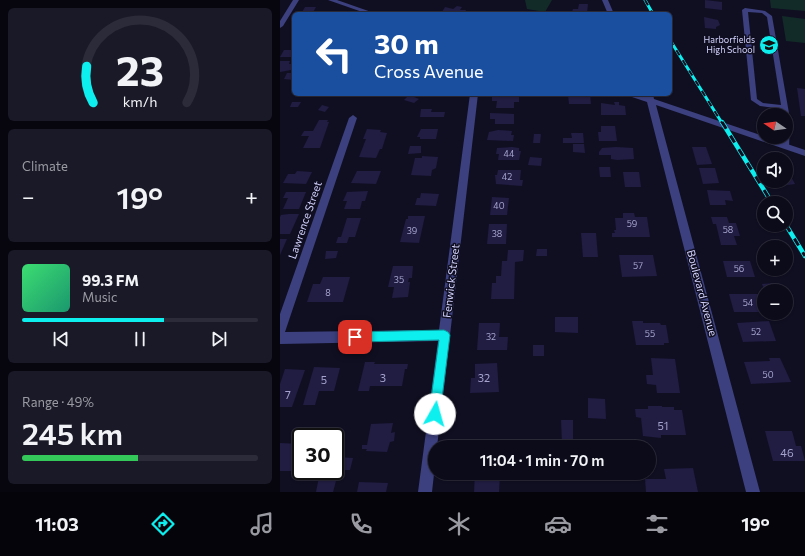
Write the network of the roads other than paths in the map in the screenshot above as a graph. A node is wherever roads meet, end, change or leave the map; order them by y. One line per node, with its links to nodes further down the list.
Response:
1 (296, 0): 6 (street)
2 (333, 0): 4 (street)
3 (605, 0): 5 (street)
4 (368, 12)
5 (610, 12)
6 (280, 26)
7 (474, 96): 14 (street, Fenwick Street)
8 (650, 97): 11 (street); 17 (street, Boulevard Avenue)
9 (785, 107): 9 (lane); 11 (lane)
10 (353, 118): 13 (street, Lawrence Street)
11 (787, 146): 12 (street)
12 (805, 153)
13 (280, 330)
14 (444, 335): 15 (street); 16 (street, Fenwick Street)
15 (280, 338)
16 (425, 492)
17 (753, 492)

